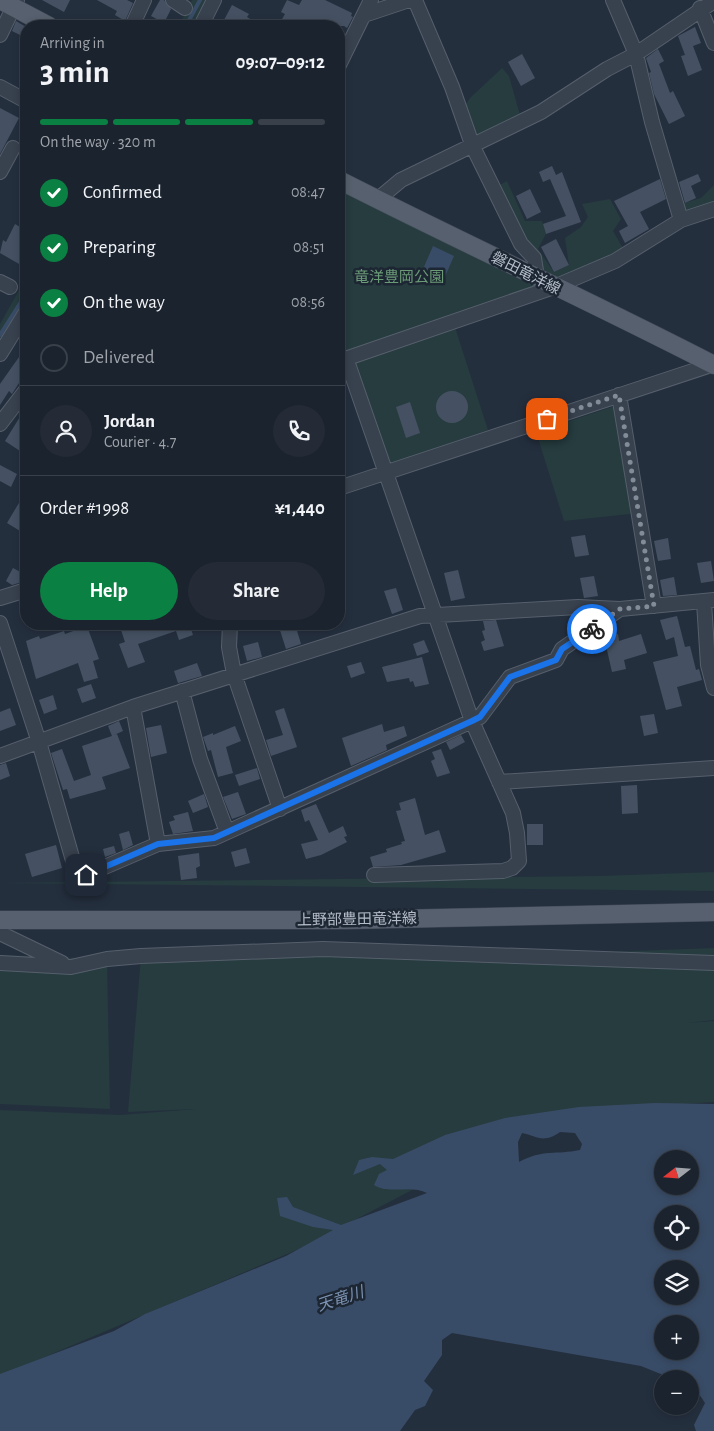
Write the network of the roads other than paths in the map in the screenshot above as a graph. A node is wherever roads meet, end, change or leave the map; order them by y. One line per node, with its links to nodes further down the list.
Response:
1 (144, 0): 14 (street)
2 (172, 0): 10 (street)
3 (214, 0): 15 (street)
4 (371, 0): 12 (street)
5 (409, 0): 12 (street)
6 (415, 0): 22 (street)
7 (613, 0): 19 (street)
8 (714, 1): 11 (street)
9 (10, 3): 13 (main road); 16 (street)
10 (185, 8)
11 (700, 8): 17 (street); 19 (street)
12 (364, 15): 18 (street)
13 (39, 20)
14 (135, 20)
15 (203, 20)
16 (0, 35)
17 (714, 43)
18 (345, 53)
19 (636, 54): 22 (street); 28 (street)
20 (0, 87): 21 (street)
21 (20, 98)
22 (473, 147): 26 (street); 29 (street)
23 (13, 148): 24 (street)
24 (0, 172)
25 (345, 183): 26 (main road, 磐田竜洋線)
26 (377, 200): 29 (main road, 磐田竜洋線)
27 (714, 209): 28 (street)
28 (681, 220): 30 (street)
29 (537, 276): 30 (main road, 磐田竜洋線)
30 (554, 287): 33 (street); 34 (main road, 磐田竜洋線)
31 (20, 322): 32 (street)
32 (0, 354)
33 (345, 359)
34 (714, 364): 36 (street)
35 (345, 368): 39 (street)
36 (619, 395): 39 (street); 44 (street)
37 (20, 398): 38 (street)
38 (0, 424)
39 (386, 472): 40 (street); 46 (street)
40 (345, 486)
41 (20, 592): 42 (street)
42 (0, 598)
43 (709, 601): 44 (street); 50 (street)
44 (654, 606): 45 (street)
45 (620, 609): 46 (street); 53 (street)
46 (433, 614): 49 (street); 53 (street)
47 (0, 623): 54 (street)
48 (230, 630): 49 (street)
49 (234, 674): 51 (street); 58 (street)
50 (714, 688)
51 (182, 691): 52 (street); 59 (street)
52 (133, 707): 54 (street); 60 (street)
53 (472, 721): 57 (street); 58 (street)
54 (39, 742): 55 (street); 60 (street)
55 (0, 756)
56 (714, 768): 57 (street)
57 (499, 782): 61 (street)
58 (280, 810): 59 (street)
59 (227, 832): 60 (street)
60 (158, 844)
61 (374, 875)
62 (714, 912): 63 (main road, 上野部豊田竜洋線)
63 (0, 920)
64 (0, 933): 67 (street)
65 (0, 963): 67 (street)
66 (714, 963): 67 (street)
67 (71, 967)

